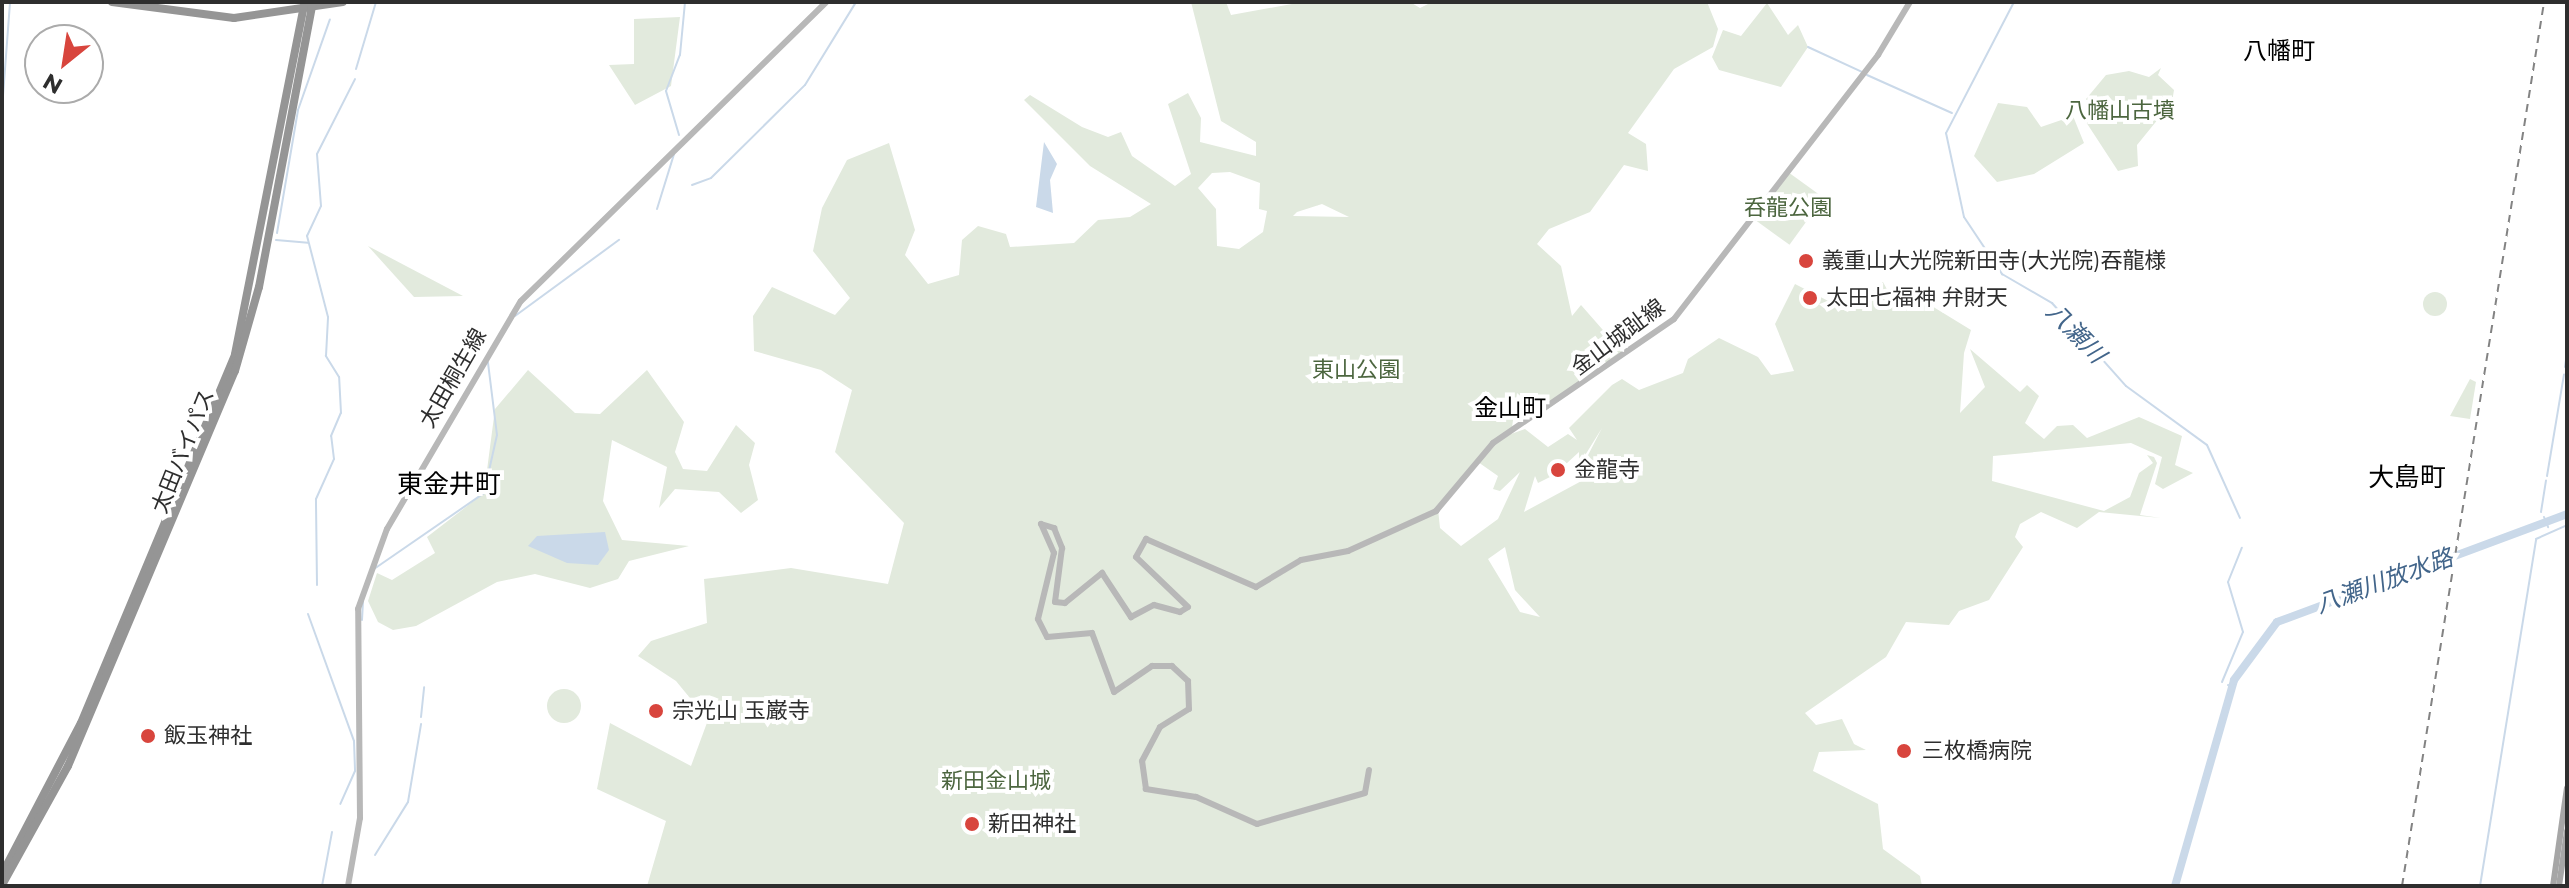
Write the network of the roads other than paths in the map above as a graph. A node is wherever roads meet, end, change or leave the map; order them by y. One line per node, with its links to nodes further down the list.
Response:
1 (112, 2): 5 (highway)
2 (343, 2): 5 (highway)
3 (826, 2): 11 (main road, 太田桐生線)
4 (1910, 2): 6 (main road, 金山城趾線)
5 (309, 5): 9 (highway, 太田バイパス); 10 (highway, 太田バイパス)
6 (1369, 770)
7 (2567, 788): 12 (main road)
8 (2567, 831): 12 (main road)
9 (2, 874)
10 (2, 885)
11 (348, 886)
12 (2556, 886)

